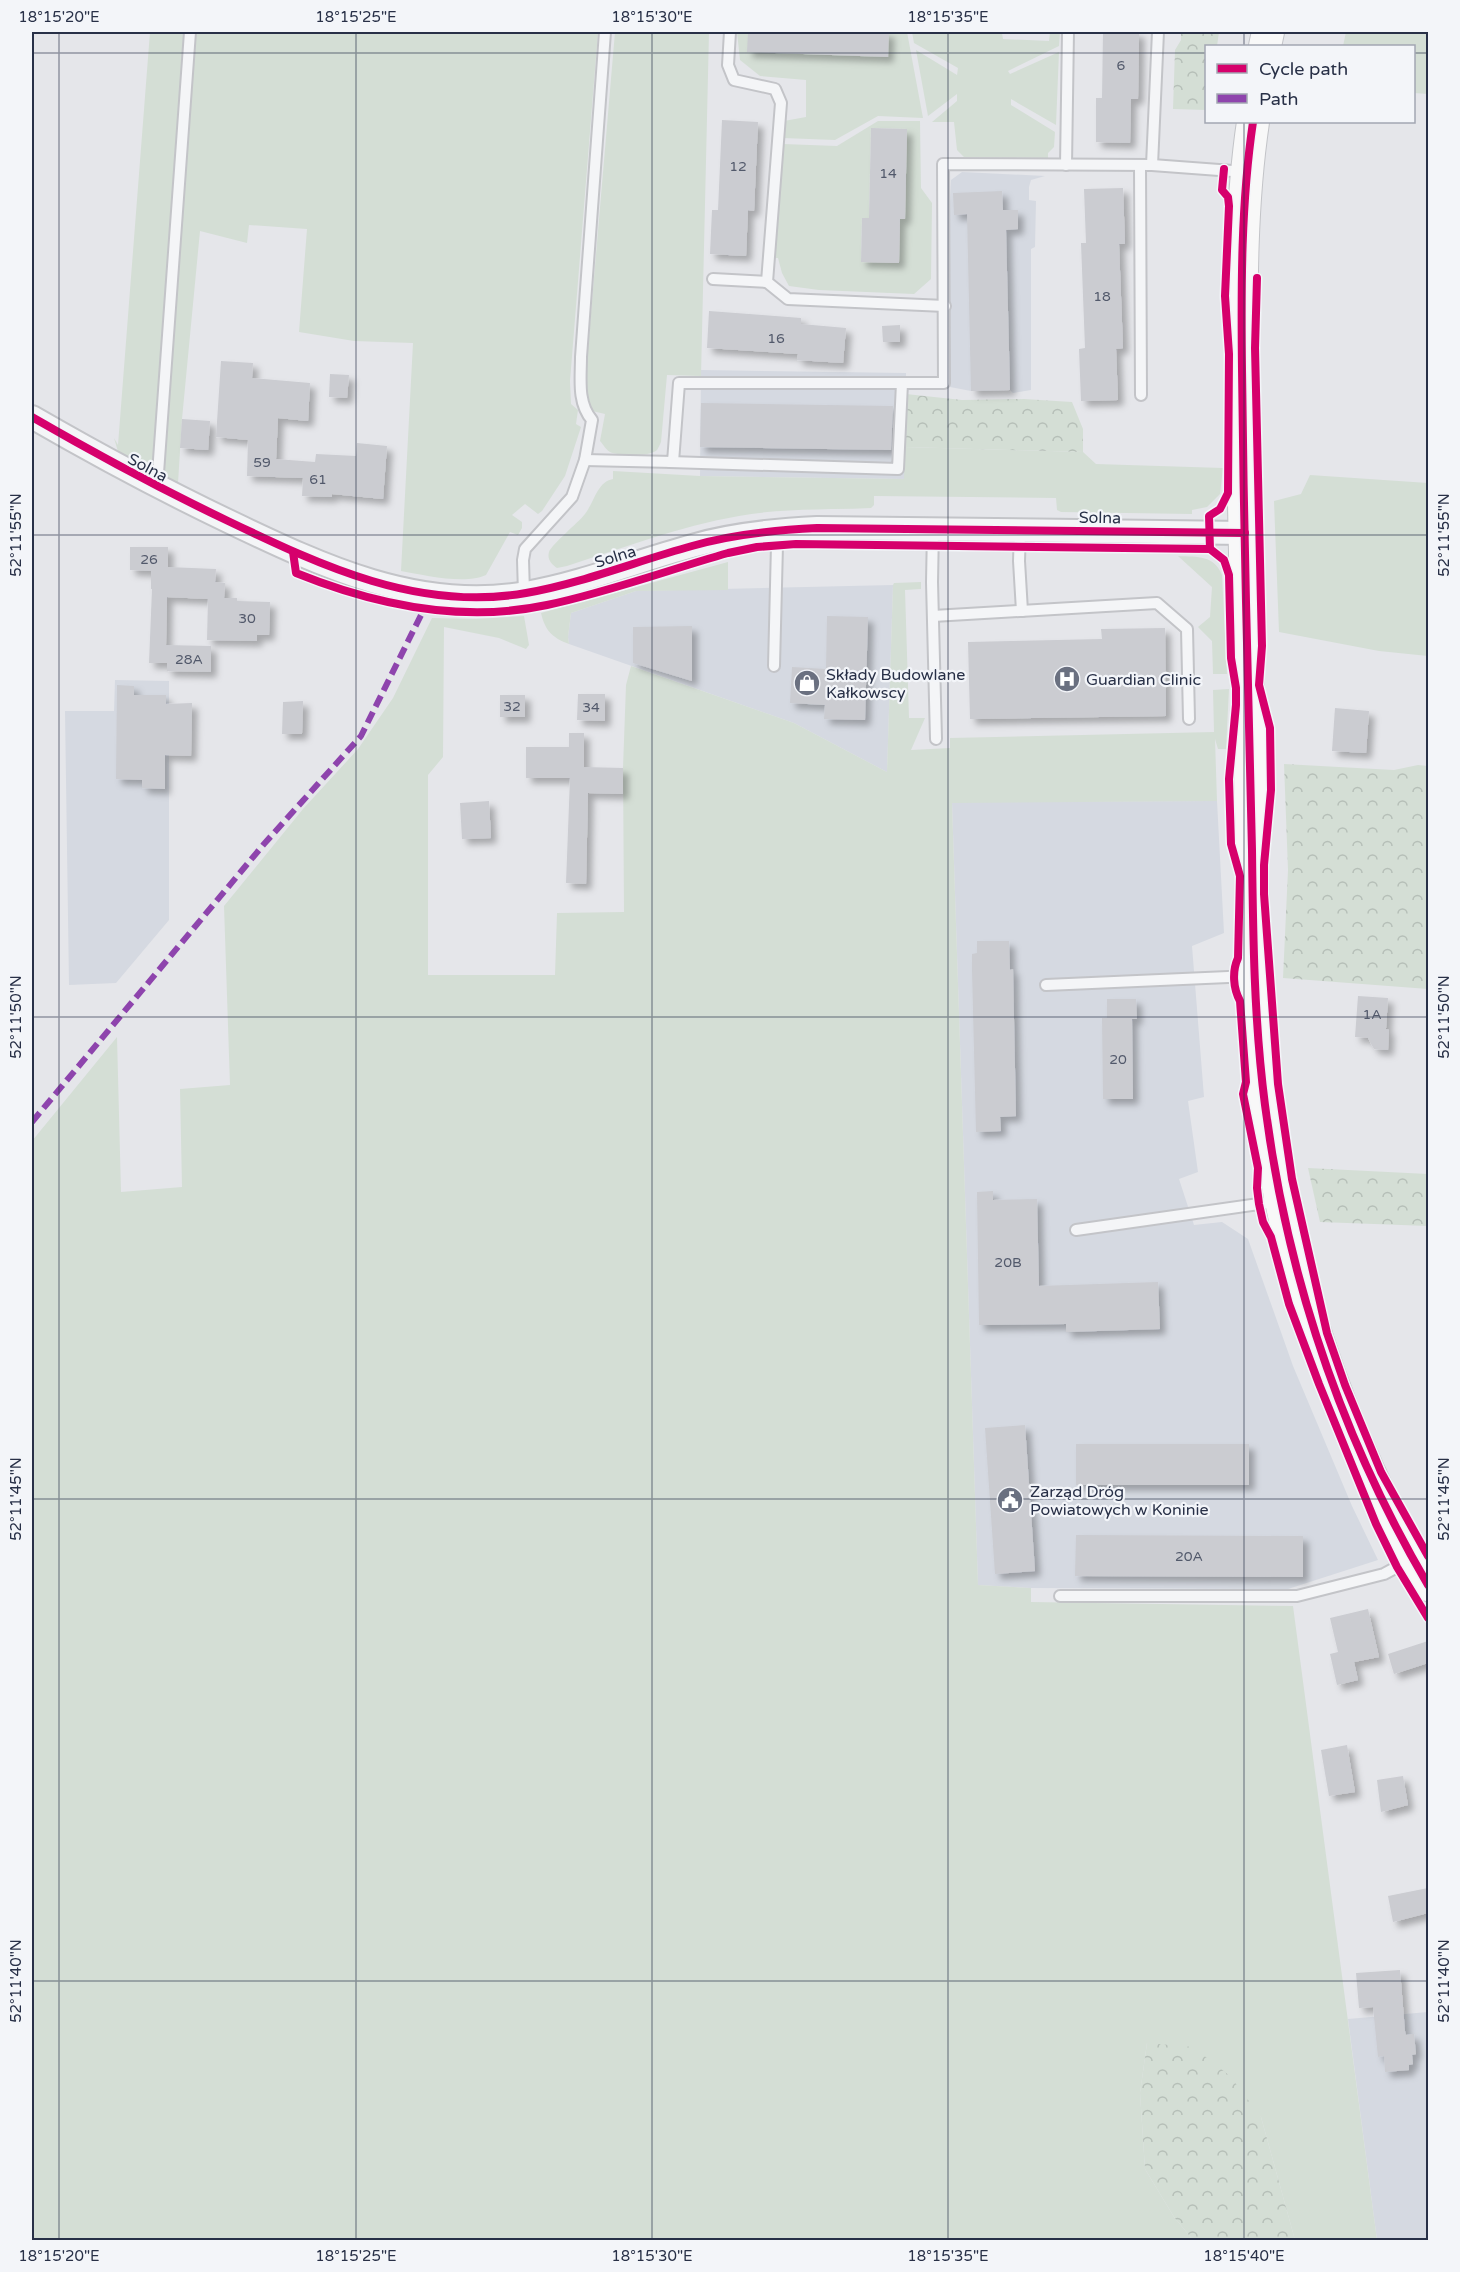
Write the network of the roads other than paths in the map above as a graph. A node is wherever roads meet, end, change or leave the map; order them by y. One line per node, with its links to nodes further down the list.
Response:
1 (190, 32): 19 (lane)
2 (605, 32): 17 (lane)
3 (730, 32): 12 (lane)
4 (1068, 32): 7 (lane)
5 (1158, 32): 8 (lane)
6 (1253, 123): 10 (street)
7 (1066, 165): 9 (lane); 13 (lane)
8 (1152, 165): 9 (lane); 10 (lane)
9 (1140, 166): 15 (lane)
10 (1248, 172): 23 (street)
11 (713, 279): 12 (lane)
12 (767, 282): 13 (lane)
13 (945, 306): 14 (lane)
14 (902, 383): 18 (lane); 18 (lane)
15 (1141, 394)
16 (32, 417): 19 (street, Solna)
17 (585, 460): 18 (lane); 24 (lane)
18 (670, 462)
19 (157, 487): 24 (street, Solna)
20 (933, 529): 21 (street, Solna); 22 (street, Solna); 26 (lane)
21 (772, 530): 24 (street, Solna); 27 (lane)
22 (1020, 530): 23 (street, Solna); 25 (lane)
23 (1245, 533): 30 (street)
24 (524, 593)
25 (1022, 611): 26 (lane); 28 (lane)
26 (933, 616): 29 (lane)
27 (774, 666)
28 (1189, 719)
29 (936, 739)
30 (1255, 976): 31 (lane); 32 (street)
31 (1046, 985)
32 (1280, 1201): 33 (lane); 34 (street)
33 (1076, 1230)
34 (1413, 1558): 35 (street); 36 (lane)
35 (1428, 1585)
36 (1060, 1596)

